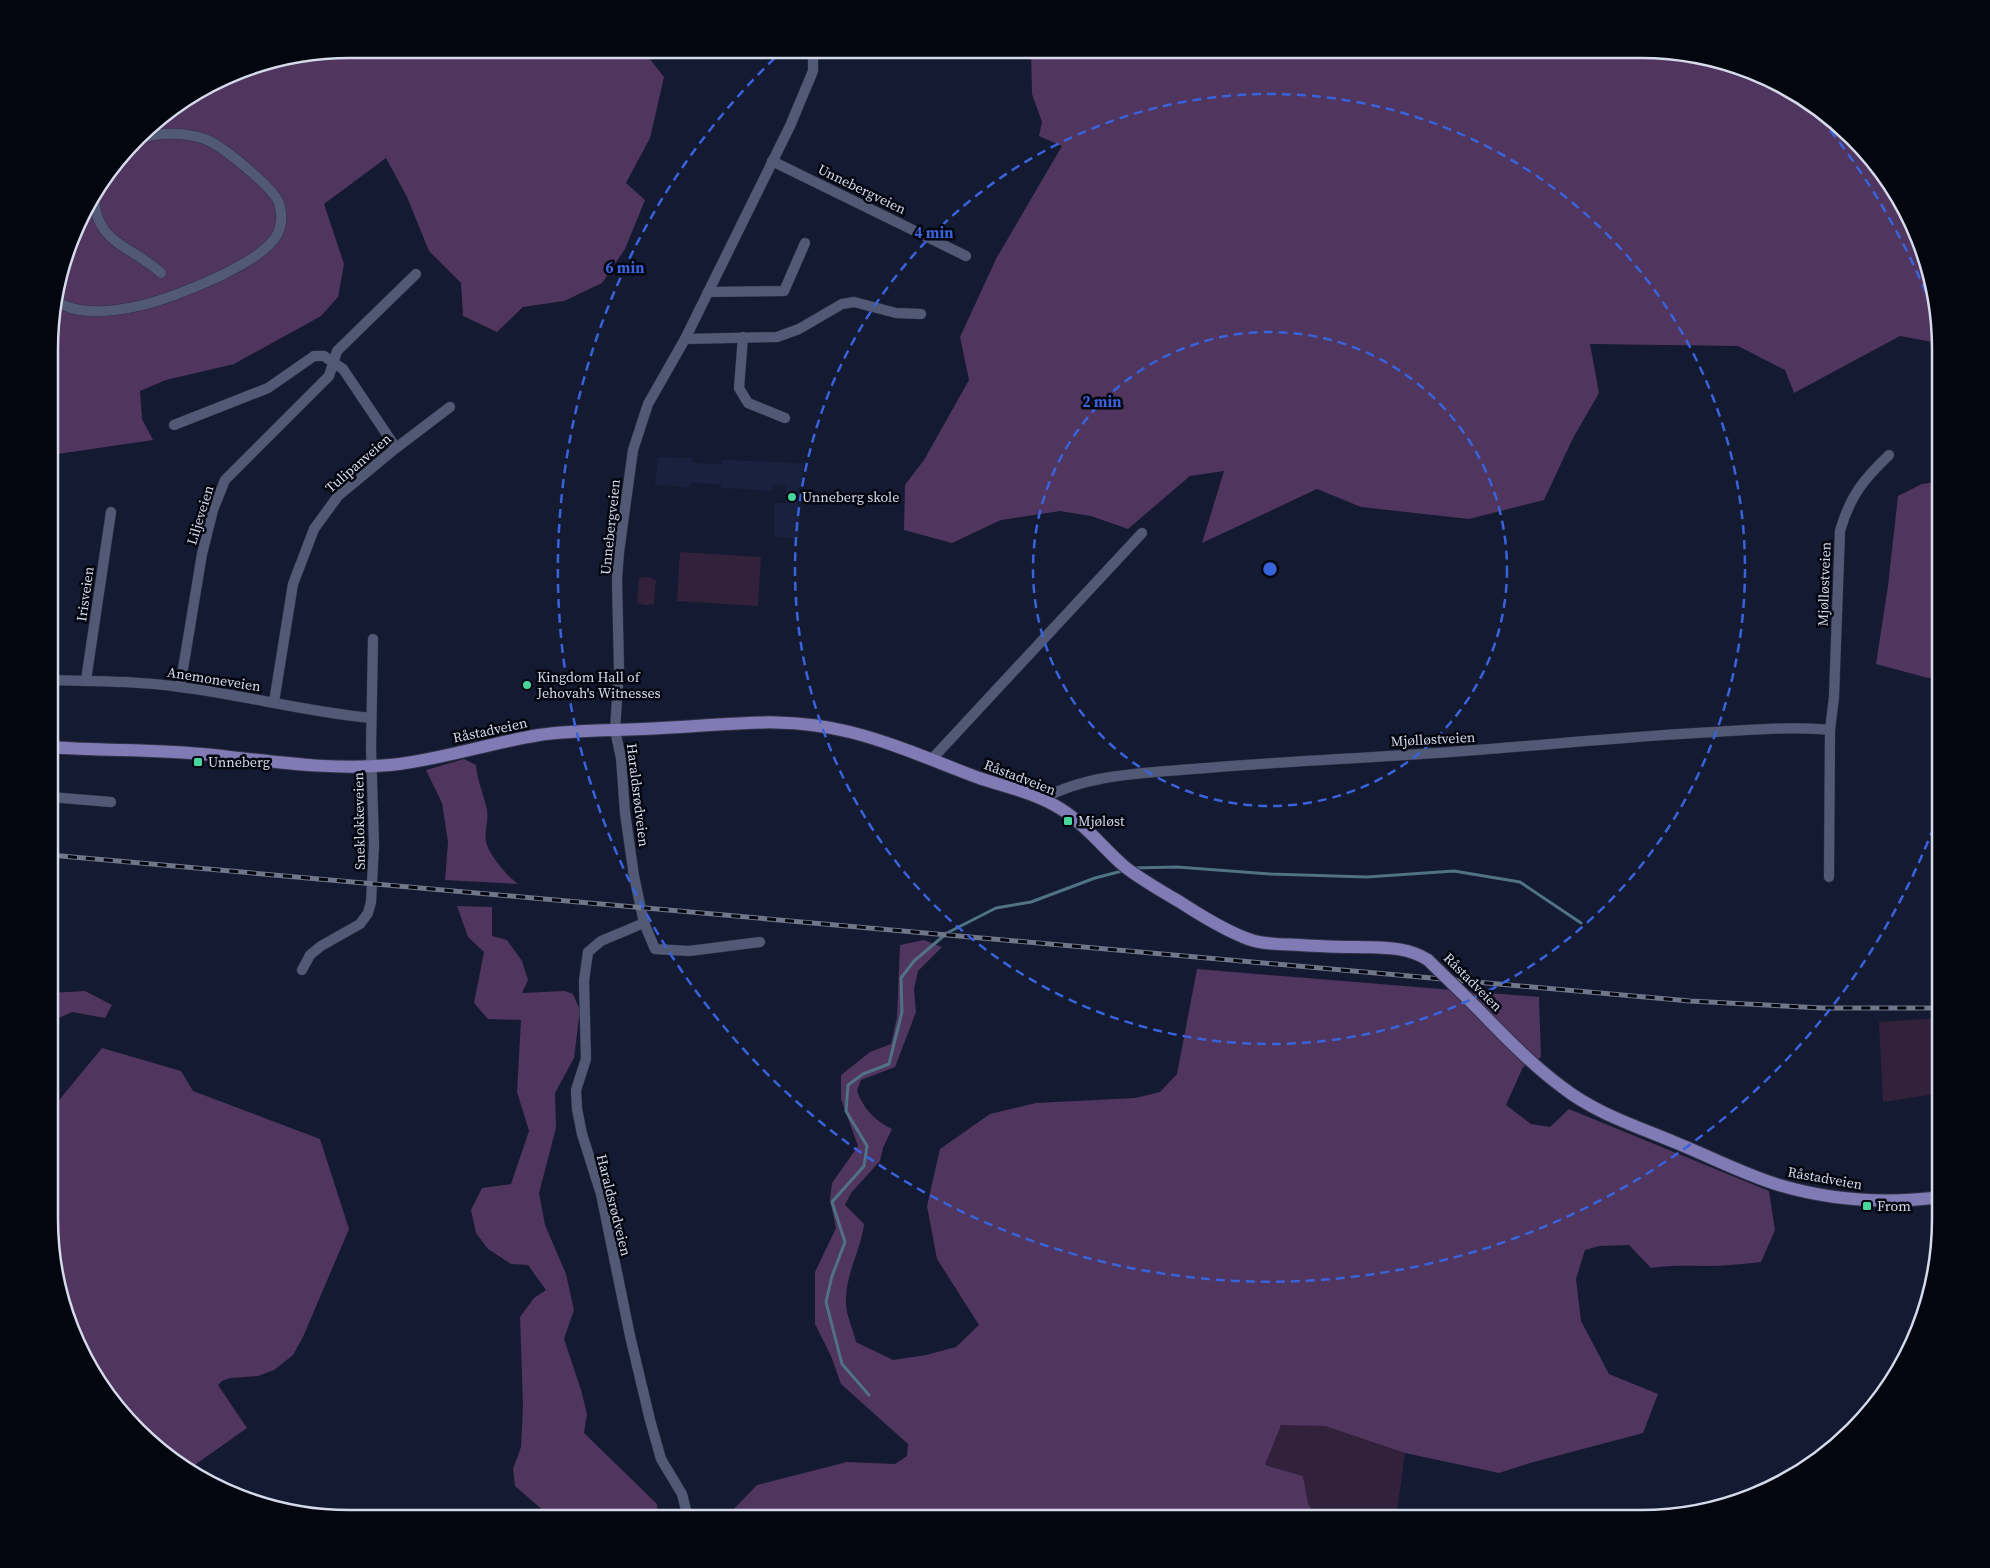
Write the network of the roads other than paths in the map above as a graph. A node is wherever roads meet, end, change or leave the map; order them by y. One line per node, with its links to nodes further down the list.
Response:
1 (813, 58): 3 (street, Unnebergveien)
2 (149, 137): 10 (street)
3 (772, 161): 6 (street, Unnebergveien); 9 (street, Unnebergveien)
4 (95, 205): 7 (street)
5 (805, 243): 9 (street)
6 (966, 256)
7 (161, 273)
8 (416, 274): 14 (street, Liljeveien)
9 (708, 292): 13 (street, Unnebergveien)
10 (61, 304)
11 (921, 314): 12 (street)
12 (743, 337): 13 (street); 16 (street)
13 (685, 339): 28 (street, Unnebergveien)
14 (333, 363): 17 (street); 18 (street); 25 (street, Liljeveien)
15 (450, 407): 18 (street, Tulipanveien)
16 (785, 418)
17 (174, 425)
18 (396, 448): 26 (street, Tulipanveien)
19 (1889, 455): 29 (street, Mjølløstveien)
20 (111, 512): 24 (street, Irisveien)
21 (1142, 533): 31 (street)
22 (373, 639): 27 (street, Sneklokkeveien)
23 (58, 680): 24 (street, Anemoneveien)
24 (86, 680): 25 (street, Anemoneveien)
25 (180, 687): 26 (street, Anemoneveien)
26 (274, 702): 27 (street, Anemoneveien)
27 (371, 718): 32 (street, Sneklokkeveien)
28 (616, 730): 31 (main road, Råstadveien); 32 (main road, Råstadveien); 37 (street, Haraldsrødveien)
29 (1830, 730): 34 (street, Mjølløstveien); 36 (street, Mjølløstveien)
30 (58, 748): 32 (main road, Råstadveien)
31 (932, 759): 34 (main road, Råstadveien)
32 (371, 766): 39 (street, Sneklokkeveien)
33 (58, 798): 35 (street)
34 (1042, 799): 40 (main road, Råstadveien, bridge)
35 (110, 802)
36 (1829, 878)
37 (644, 923): 38 (street, Haraldsrødveien); 41 (street, Haraldsrødveien)
38 (760, 942)
39 (302, 970)
40 (1932, 1198)
41 (686, 1510)

